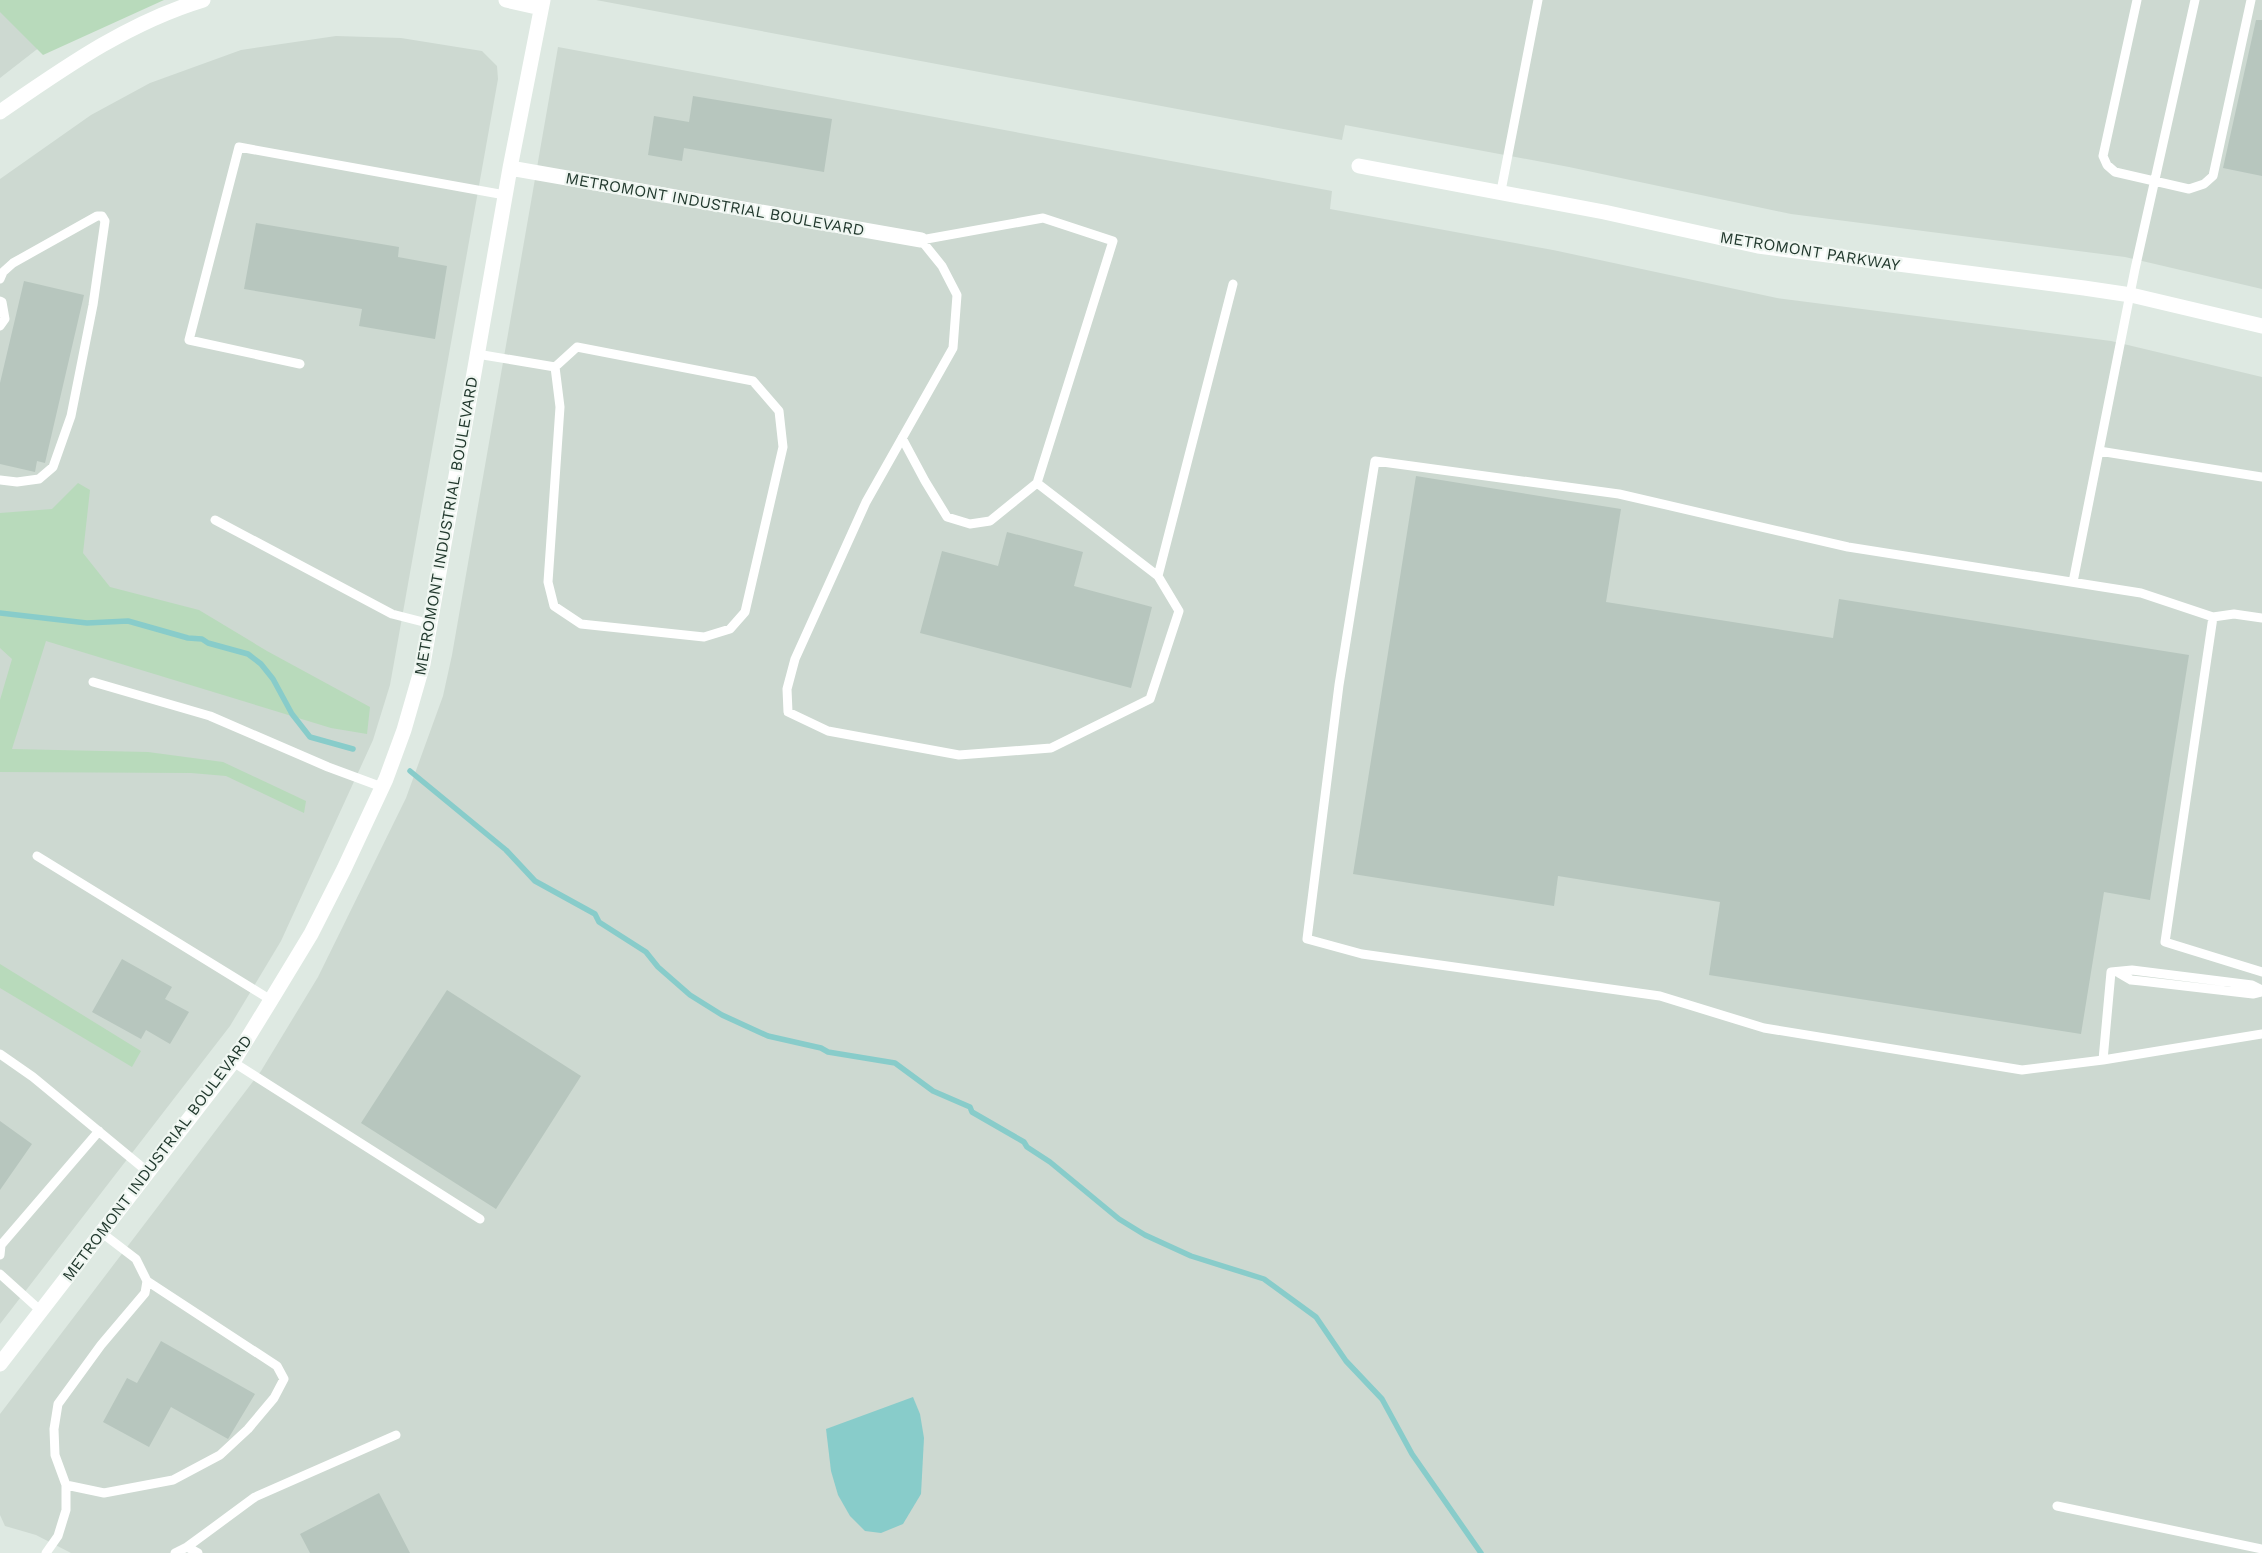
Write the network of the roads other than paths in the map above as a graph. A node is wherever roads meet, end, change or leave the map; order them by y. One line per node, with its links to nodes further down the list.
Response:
1 (203, 0): 8 (street)
2 (506, 0): 7 (street)
3 (1538, 0): 12 (lane)
4 (2137, 0): 11 (lane)
5 (2195, 0): 11 (lane)
6 (2251, 0): 11 (lane)
7 (542, 4): 10 (street, METROMONT INDUSTRIAL BOULEVARD)
8 (0, 112)
9 (1359, 166): 12 (street, METROMONT PARKWAY)
10 (510, 168): 13 (street, METROMONT INDUSTRIAL BOULEVARD); 14 (street, METROMONT INDUSTRIAL BOULEVARD)
11 (2155, 181): 17 (lane)
12 (1501, 191): 17 (street, METROMONT PARKWAY)
13 (505, 195): 21 (street, METROMONT INDUSTRIAL BOULEVARD); 22 (lane)
14 (921, 240): 24 (lane); 28 (lane)
15 (0, 279): 27 (lane)
16 (1233, 284): 30 (lane)
17 (2131, 296): 20 (street, METROMONT PARKWAY); 25 (lane)
18 (0, 301): 19 (lane)
19 (0, 326)
20 (2262, 326)
21 (477, 354): 23 (lane); 34 (street, METROMONT INDUSTRIAL BOULEVARD)
22 (300, 364)
23 (555, 366): 23 (lane)
24 (902, 438): 28 (lane); 30 (lane)
25 (2099, 451): 26 (lane); 31 (lane)
26 (2262, 477)
27 (0, 480)
28 (1037, 483): 30 (lane)
29 (215, 520): 34 (lane)
30 (1158, 576)
31 (2073, 582): 32 (lane); 43 (lane)
32 (2213, 617): 33 (lane); 38 (lane)
33 (2262, 618)
34 (431, 624): 36 (street, METROMONT INDUSTRIAL BOULEVARD)
35 (93, 682): 36 (lane)
36 (382, 787): 40 (street, METROMONT INDUSTRIAL BOULEVARD)
37 (37, 856): 40 (lane)
38 (2262, 972)
39 (2262, 991): 43 (lane)
40 (271, 1000): 44 (street, METROMONT INDUSTRIAL BOULEVARD)
41 (2262, 1034): 43 (lane)
42 (0, 1054): 45 (lane)
43 (2103, 1060)
44 (233, 1062): 46 (street, METROMONT INDUSTRIAL BOULEVARD); 47 (lane)
45 (99, 1131): 46 (lane); 49 (lane)
46 (148, 1172): 48 (street, METROMONT INDUSTRIAL BOULEVARD)
47 (480, 1219)
48 (102, 1232): 51 (lane); 52 (street, METROMONT INDUSTRIAL BOULEVARD)
49 (0, 1255)
50 (0, 1274): 52 (lane)
51 (147, 1281): 55 (lane); 55 (lane)
52 (41, 1311): 53 (street, METROMONT INDUSTRIAL BOULEVARD)
53 (0, 1363)
54 (396, 1436): 57 (lane)
55 (66, 1485): 59 (lane)
56 (2057, 1506): 58 (lane)
57 (187, 1547): 60 (lane); 61 (lane)
58 (2262, 1549)
59 (46, 1553)
60 (175, 1553)
61 (198, 1553)

